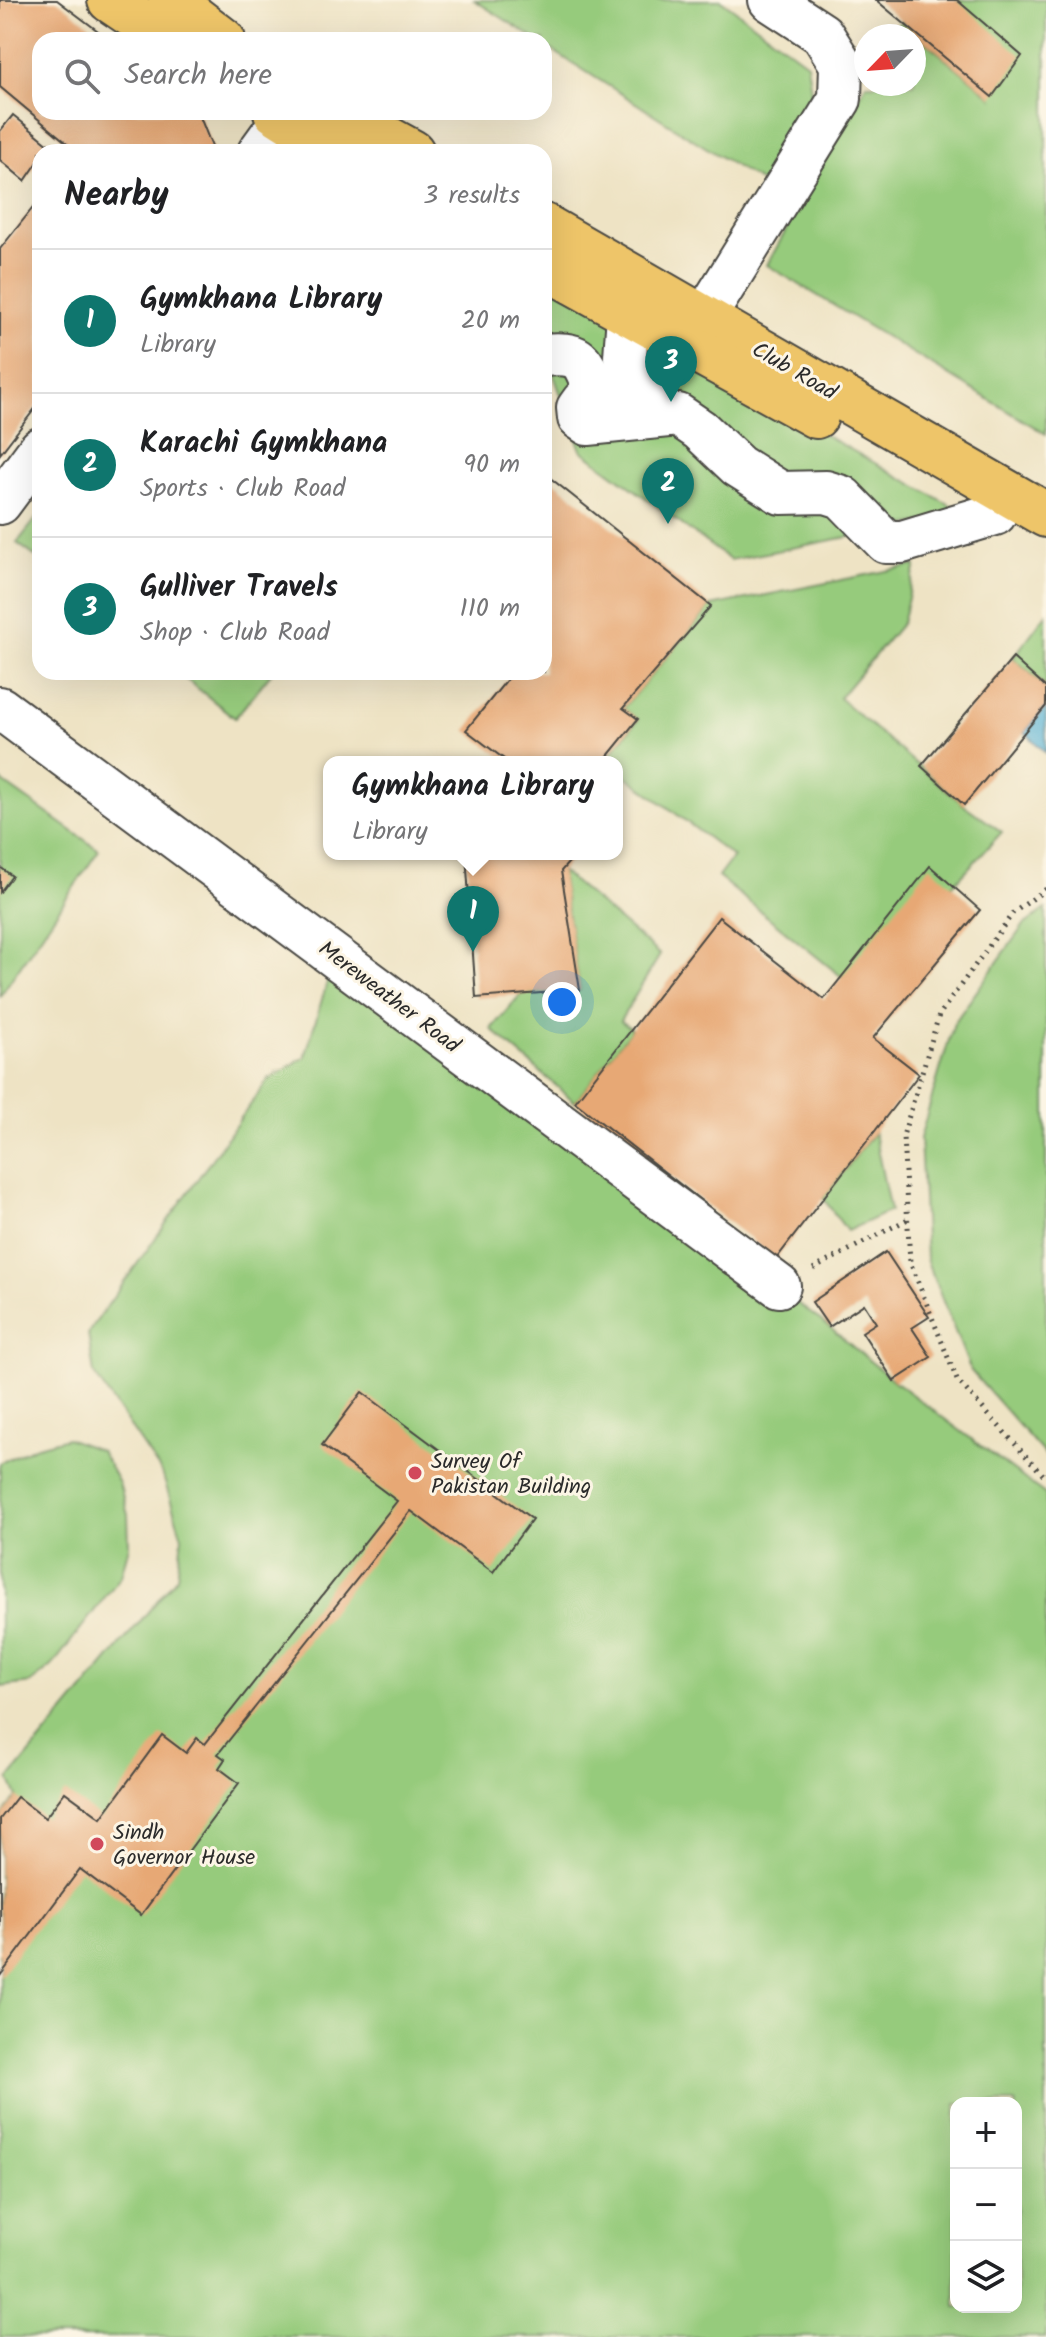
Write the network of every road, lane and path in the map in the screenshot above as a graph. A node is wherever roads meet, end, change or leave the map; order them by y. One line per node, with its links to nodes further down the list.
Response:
1 (110, 0): 4 (highway)
2 (171, 0): 5 (highway)
3 (770, 0): 15 (street)
4 (157, 32)
5 (213, 32)
6 (279, 120): 9 (street)
7 (292, 120): 10 (highway)
8 (354, 120): 11 (highway)
9 (264, 144)
10 (327, 144)
11 (397, 144)
12 (552, 231): 15 (highway, Club Road)
13 (552, 271): 14 (highway, Club Road)
14 (628, 314): 17 (street); 21 (highway, Club Road)
15 (704, 318): 22 (highway, Club Road)
16 (552, 354): 17 (street)
17 (615, 394): 18 (street); 18 (street)
18 (670, 416): 21 (street)
19 (32, 460): 20 (street)
20 (0, 503)
21 (995, 514): 23 (highway, Club Road)
22 (1046, 515)
23 (1046, 542)
24 (0, 708): 27 (street, Mereweather Road)
25 (1046, 889): 26 (path)
26 (908, 1219): 27 (path); 28 (path)
27 (779, 1286)
28 (1046, 1478)

